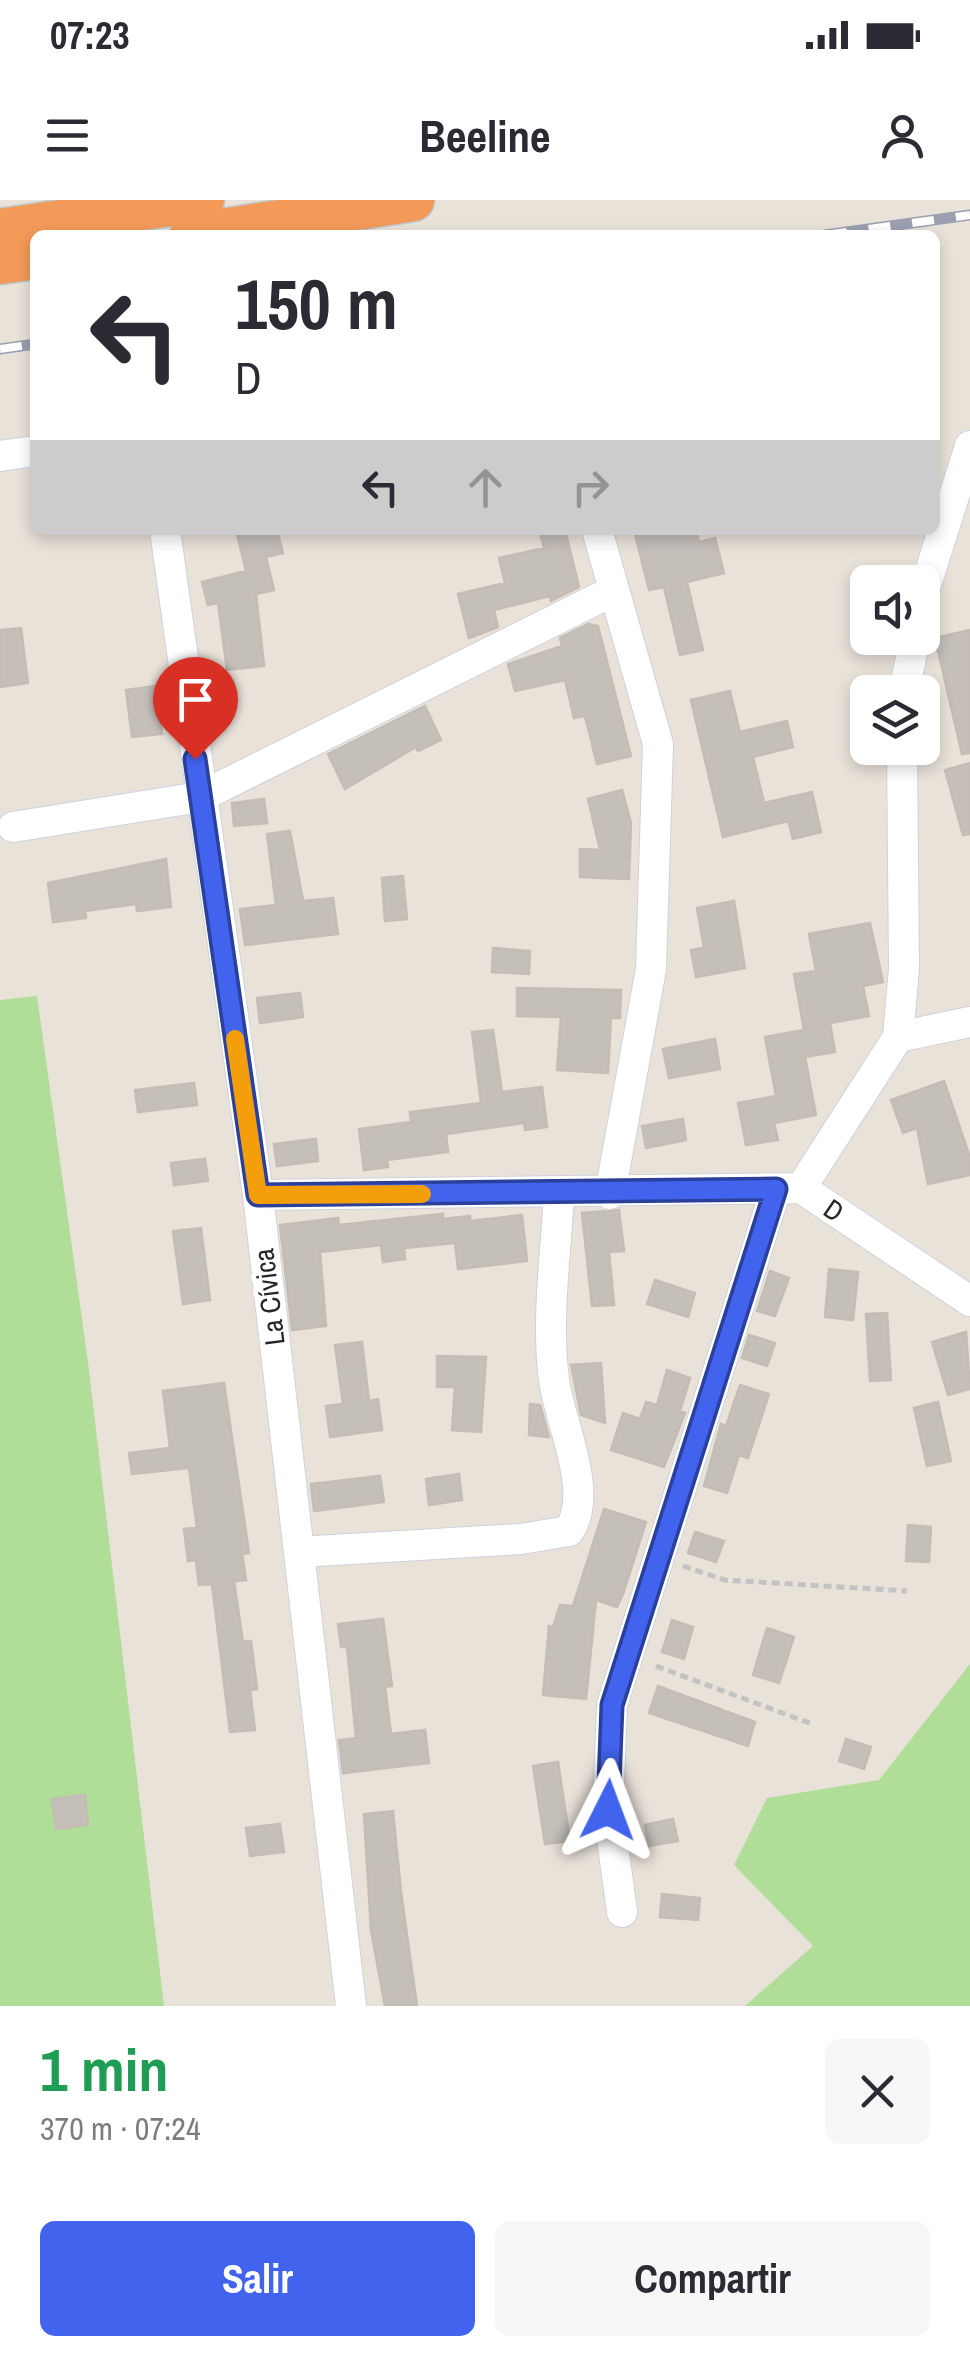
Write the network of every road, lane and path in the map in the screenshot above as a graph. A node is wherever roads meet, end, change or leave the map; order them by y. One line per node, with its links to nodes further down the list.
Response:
1 (203, 200): 3 (highway)
2 (414, 200): 5 (highway)
3 (117, 224): 4 (highway)
4 (0, 230)
5 (224, 230)
6 (30, 259): 7 (highway)
7 (0, 263)
8 (970, 446): 13 (street)
9 (30, 452): 10 (street)
10 (0, 456)
11 (165, 535): 16 (street, La Cívica)
12 (598, 535): 14 (street)
13 (932, 565)
14 (612, 592): 16 (street); 22 (street)
15 (902, 765): 19 (street)
16 (200, 798): 17 (street); 23 (street, La Cívica)
17 (13, 827)
18 (970, 1022): 19 (street)
19 (898, 1037): 20 (street)
20 (788, 1189): 22 (street); 24 (street, D); 26 (street)
21 (559, 1194): 22 (street); 23 (street); 25 (street)
22 (610, 1194)
23 (258, 1195): 25 (street, La Cívica)
24 (970, 1301)
25 (299, 1552): 31 (street, La Cívica)
26 (658, 1558): 27 (path); 28 (street)
27 (907, 1591)
28 (628, 1655): 29 (path); 30 (street)
29 (812, 1724)
30 (622, 1912)
31 (351, 2006)

